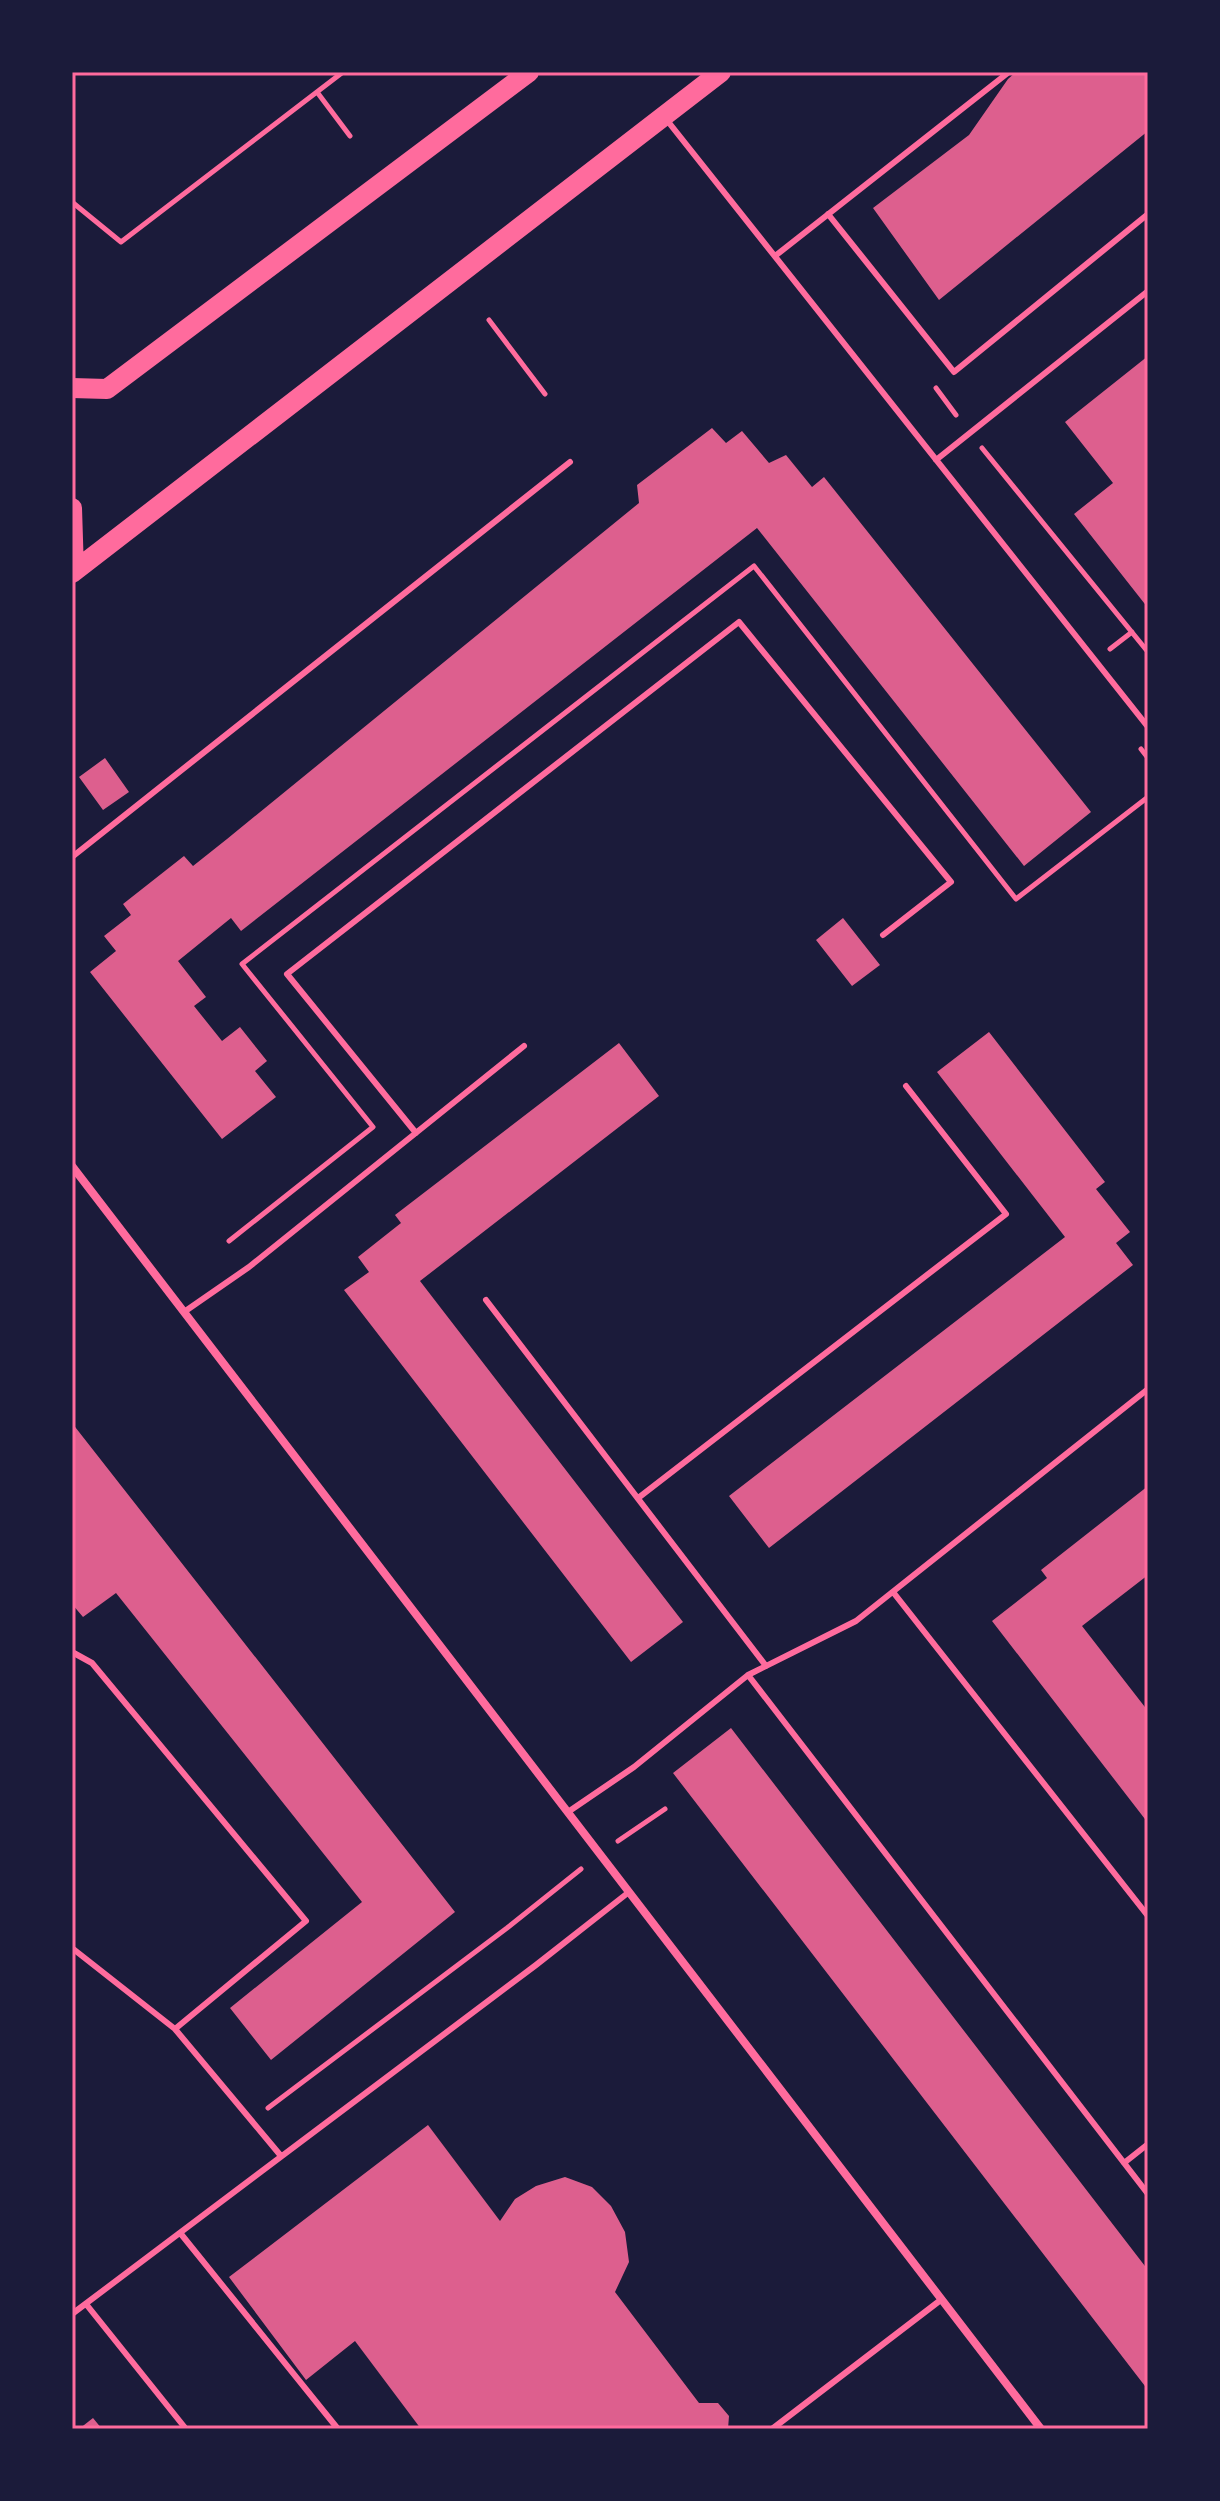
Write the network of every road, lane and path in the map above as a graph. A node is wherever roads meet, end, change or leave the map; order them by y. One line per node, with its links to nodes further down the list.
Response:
1 (343, 72): 5 (path)
2 (529, 72): 14 (main road)
3 (721, 72): 6 (main road)
4 (1009, 72): 9 (lane)
5 (317, 92): 7 (path); 8 (path)
6 (664, 116): 11 (lane); 19 (main road)
7 (350, 136)
8 (72, 202)
9 (828, 214): 10 (lane); 11 (lane)
10 (1148, 214)
11 (775, 256): 16 (lane)
12 (1148, 291): 16 (lane)
13 (489, 320): 15 (path)
14 (72, 388)
15 (545, 394)
16 (936, 460): 20 (lane)
17 (570, 462): 22 (lane)
18 (72, 508): 19 (main road)
19 (73, 572)
20 (1148, 727)
21 (1148, 797): 28 (path)
22 (72, 857)
23 (883, 935): 26 (lane)
24 (524, 1046): 26 (lane)
25 (906, 1086): 32 (lane)
26 (416, 1133): 30 (lane)
27 (72, 1166): 30 (street)
28 (229, 1241)
29 (486, 1300): 32 (lane)
30 (184, 1312): 38 (street)
31 (1148, 1389): 33 (lane)
32 (638, 1498): 35 (lane)
33 (893, 1592): 35 (lane); 41 (lane)
34 (72, 1652): 43 (lane)
35 (766, 1666): 36 (lane)
36 (748, 1675): 38 (lane); 47 (lane)
37 (665, 1809): 39 (path)
38 (568, 1812): 39 (street)
39 (600, 1854): 40 (street); 44 (path)
40 (629, 1892): 46 (lane); 50 (street)
41 (1148, 1916)
42 (72, 1948): 43 (lane)
43 (175, 2029): 44 (lane)
44 (252, 2121): 46 (lane)
45 (1148, 2144): 47 (lane)
46 (281, 2156): 49 (lane)
47 (1124, 2163): 48 (lane)
48 (1148, 2194)
49 (181, 2234): 51 (lane); 54 (lane)
50 (942, 2299): 55 (lane); 56 (street)
51 (86, 2304): 52 (lane); 53 (lane)
52 (72, 2314)
53 (186, 2429)
54 (338, 2429)
55 (772, 2429)
56 (1041, 2429)

